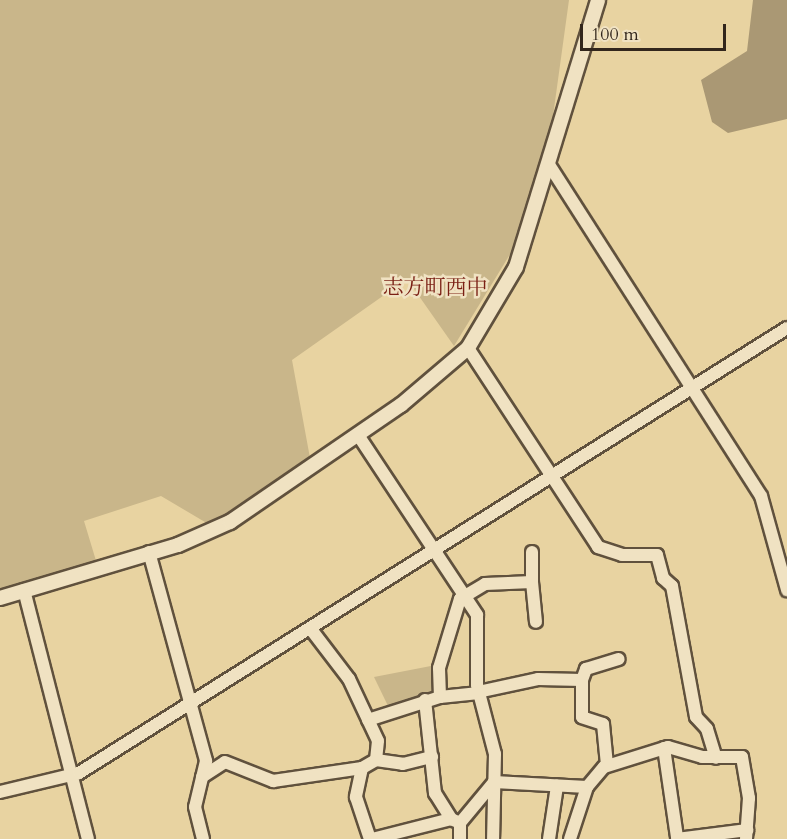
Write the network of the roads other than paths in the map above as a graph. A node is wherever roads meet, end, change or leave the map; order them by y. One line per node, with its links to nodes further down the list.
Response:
1 (598, 0): 2 (street)
2 (548, 163): 4 (street); 5 (street)
3 (787, 328): 5 (street)
4 (468, 348): 6 (street); 7 (street)
5 (692, 387): 7 (street); 13 (street)
6 (358, 435): 8 (street); 9 (street)
7 (552, 476): 9 (street); 27 (street)
8 (148, 552): 12 (street); 23 (street)
9 (432, 552): 14 (street); 17 (street)
10 (532, 552): 11 (street)
11 (532, 582): 14 (street); 16 (street)
12 (24, 590): 15 (street); 31 (street)
13 (787, 590)
14 (465, 595): 20 (street); 21 (street)
15 (0, 598)
16 (536, 622)
17 (310, 628): 23 (street); 24 (street)
18 (619, 659): 19 (street)
19 (582, 680): 20 (street); 29 (street)
20 (479, 693): 21 (street); 33 (street)
21 (440, 697): 22 (street)
22 (425, 700): 24 (street); 26 (street)
23 (190, 702): 31 (street); 32 (street)
24 (368, 720): 28 (street)
25 (664, 748): 27 (street); 29 (street); 39 (street)
26 (432, 757): 28 (street); 37 (street)
27 (716, 758): 38 (street)
28 (376, 760): 30 (street)
29 (607, 765): 35 (street)
30 (363, 768): 32 (street); 42 (street)
31 (70, 775): 36 (street); 40 (street)
32 (202, 777): 41 (street)
33 (494, 782): 34 (street); 37 (street); 44 (street)
34 (557, 786): 35 (street); 45 (street)
35 (587, 788): 46 (street)
36 (0, 792)
37 (455, 821): 42 (street); 43 (street)
38 (746, 835): 39 (street)
39 (677, 838)
40 (88, 839)
41 (203, 839)
42 (371, 839)
43 (460, 839)
44 (493, 839)
45 (549, 839)
46 (570, 839)

